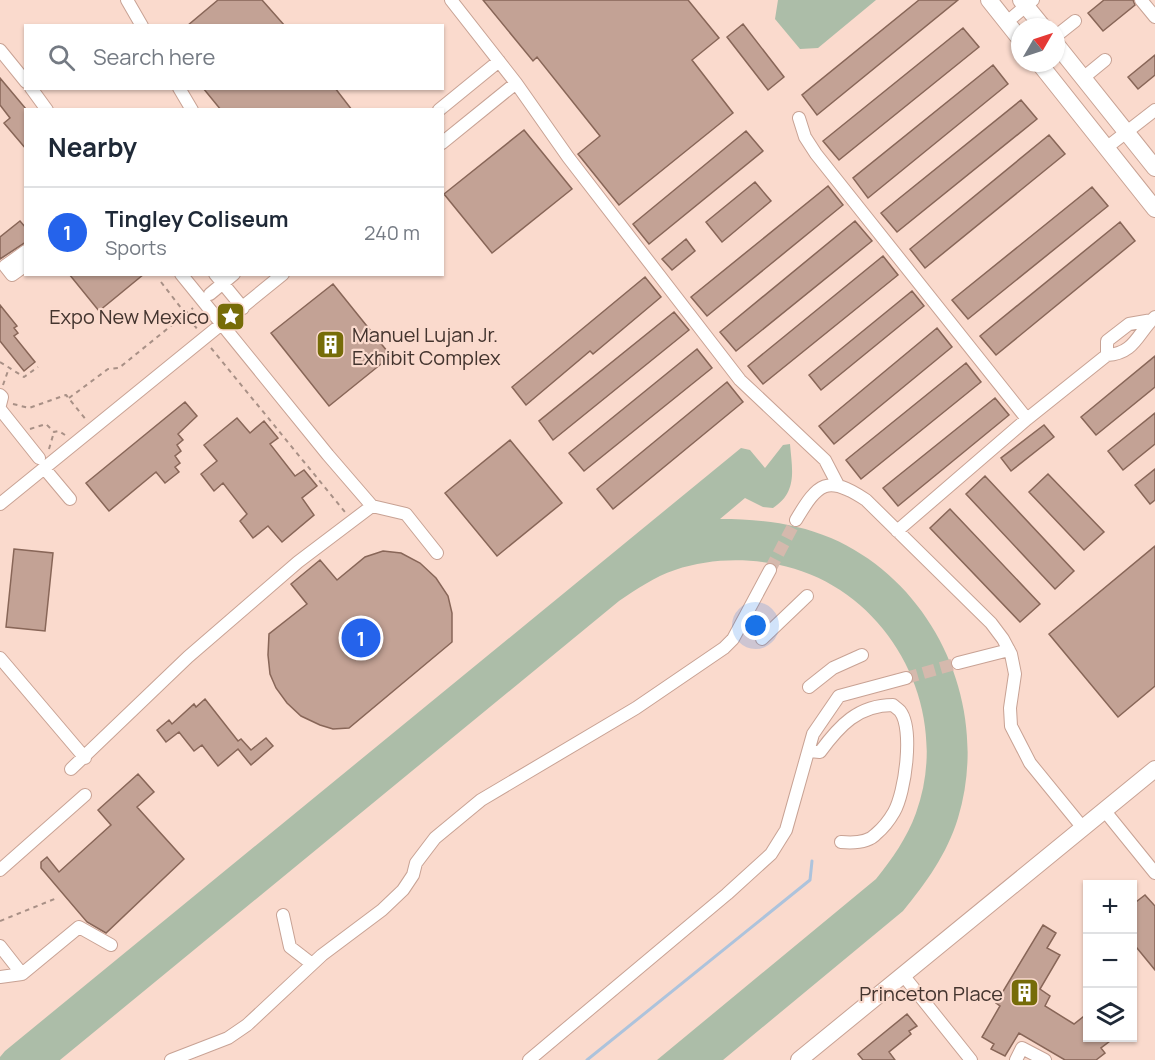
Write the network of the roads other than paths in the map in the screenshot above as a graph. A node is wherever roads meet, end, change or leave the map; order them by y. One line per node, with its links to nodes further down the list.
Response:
1 (127, 0): 10 (street)
2 (451, 0): 16 (street)
3 (989, 0): 9 (main road)
4 (1141, 0): 6 (street)
5 (1027, 2): 7 (main road); 9 (street)
6 (1155, 17)
7 (1037, 18)
8 (1075, 21): 12 (street)
9 (1006, 22): 11 (main road)
10 (141, 24)
11 (1011, 28)
12 (1065, 29)
13 (0, 50): 19 (street)
14 (1065, 55): 18 (main road)
15 (1105, 60): 18 (street)
16 (499, 61): 20 (street); 25 (street)
17 (1046, 72): 30 (main road)
18 (1083, 78): 28 (main road)
19 (24, 80)
20 (516, 82): 29 (street); 47 (street)
21 (32, 90): 23 (street)
22 (180, 90): 24 (street)
23 (45, 108)
24 (191, 108)
25 (441, 108)
26 (1155, 110): 28 (street)
27 (799, 118): 45 (street)
28 (1126, 132): 30 (street); 31 (main road)
29 (444, 141)
30 (1106, 148): 32 (main road)
31 (1155, 168)
32 (1155, 209)
33 (24, 252): 35 (street)
34 (24, 266): 35 (street)
35 (2, 268)
36 (183, 276): 42 (street)
37 (281, 276): 40 (street)
38 (219, 279): 39 (street); 40 (street)
39 (210, 294)
40 (243, 308): 42 (street)
41 (1153, 319): 43 (street); 43 (street)
42 (223, 325): 46 (street); 50 (street)
43 (1107, 355): 45 (street)
44 (0, 400): 46 (street)
45 (1027, 419): 52 (street)
46 (42, 463): 48 (street); 49 (street)
47 (838, 485): 51 (street); 52 (street)
48 (70, 499)
49 (0, 504)
50 (372, 506): 53 (street); 64 (street)
51 (796, 520)
52 (897, 531): 57 (street)
53 (438, 553)
54 (770, 570): 76 (street)
55 (807, 596): 56 (street)
56 (762, 639)
57 (1009, 650): 60 (street); 69 (street)
58 (862, 655): 62 (street)
59 (0, 658): 64 (street)
60 (958, 663)
61 (906, 678): 63 (street)
62 (808, 687)
63 (809, 752): 70 (street); 81 (street)
64 (85, 758): 65 (street)
65 (71, 769)
66 (1155, 769): 68 (main road)
67 (85, 795): 71 (street)
68 (1104, 810): 69 (main road); 72 (street)
69 (1083, 828): 78 (main road)
70 (841, 842)
71 (0, 870)
72 (1155, 873)
73 (283, 915): 76 (street)
74 (111, 945): 77 (street)
75 (0, 946): 77 (street)
76 (312, 964): 80 (street)
77 (22, 975): 79 (street)
78 (903, 975): 82 (main road); 83 (street)
79 (0, 977)
80 (171, 1060)
81 (529, 1060)
82 (799, 1060)
83 (971, 1060)
84 (1016, 1060): 85 (street)
85 (1045, 1060)

